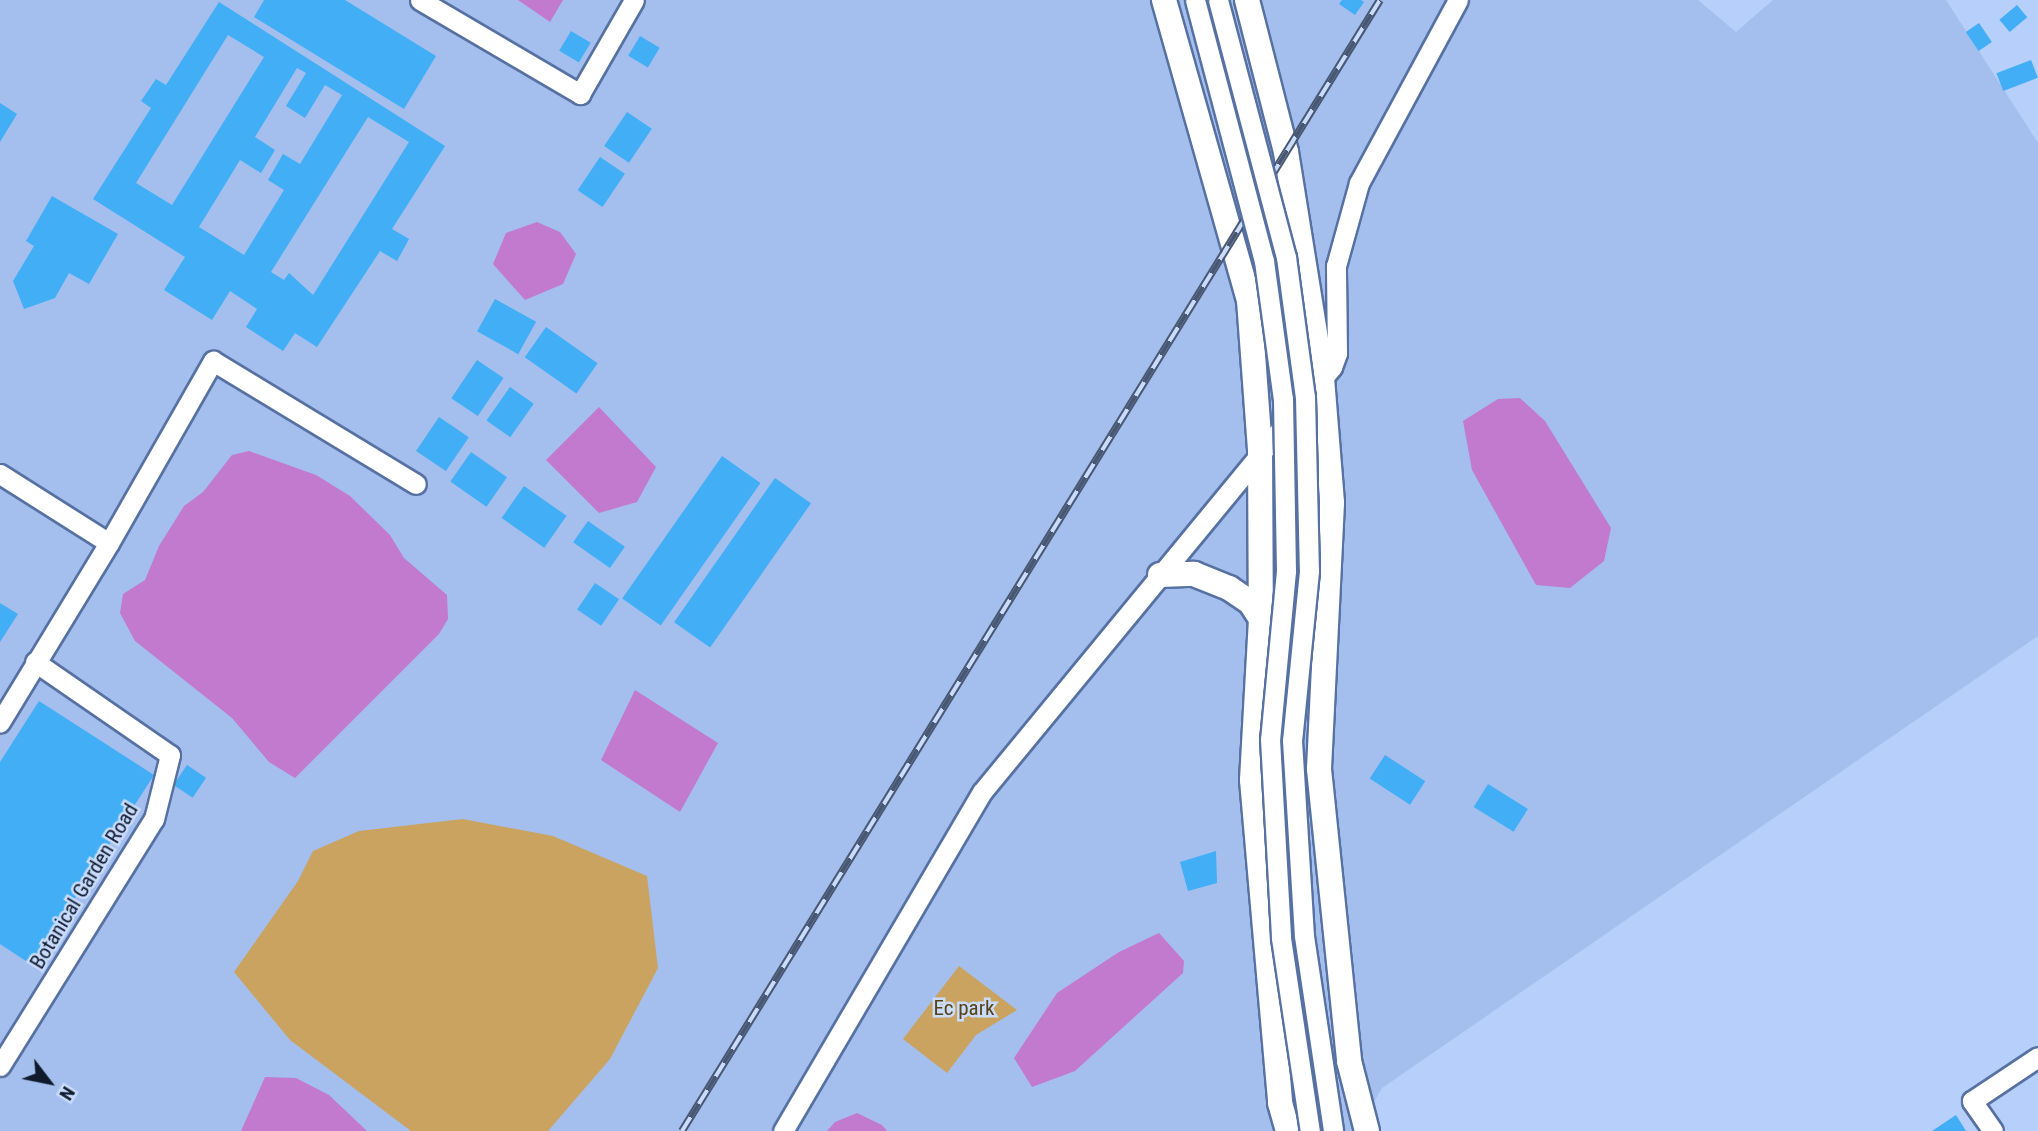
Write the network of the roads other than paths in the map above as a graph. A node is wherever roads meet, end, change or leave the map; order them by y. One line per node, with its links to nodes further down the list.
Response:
1 (420, 0): 2 (street)
2 (634, 0)
3 (1164, 0): 9 (main road)
4 (1195, 0): 21 (street, bridge)
5 (1218, 0): 22 (street, bridge)
6 (1247, 0): 8 (main road)
7 (1458, 0): 8 (street)
8 (1322, 378): 9 (street); 23 (main road)
9 (1260, 449): 13 (street); 14 (main road)
10 (0, 474): 12 (street)
11 (415, 484): 12 (street)
12 (109, 543): 15 (street)
13 (1160, 575): 14 (main road); 19 (street)
14 (1261, 619): 20 (main road)
15 (35, 662): 16 (street); 18 (street, Botanical Garden Road)
16 (0, 722)
17 (2038, 1057): 24 (street)
18 (0, 1066)
19 (783, 1131)
20 (1288, 1131)
21 (1310, 1131)
22 (1333, 1131)
23 (1367, 1131)
24 (1993, 1131)

